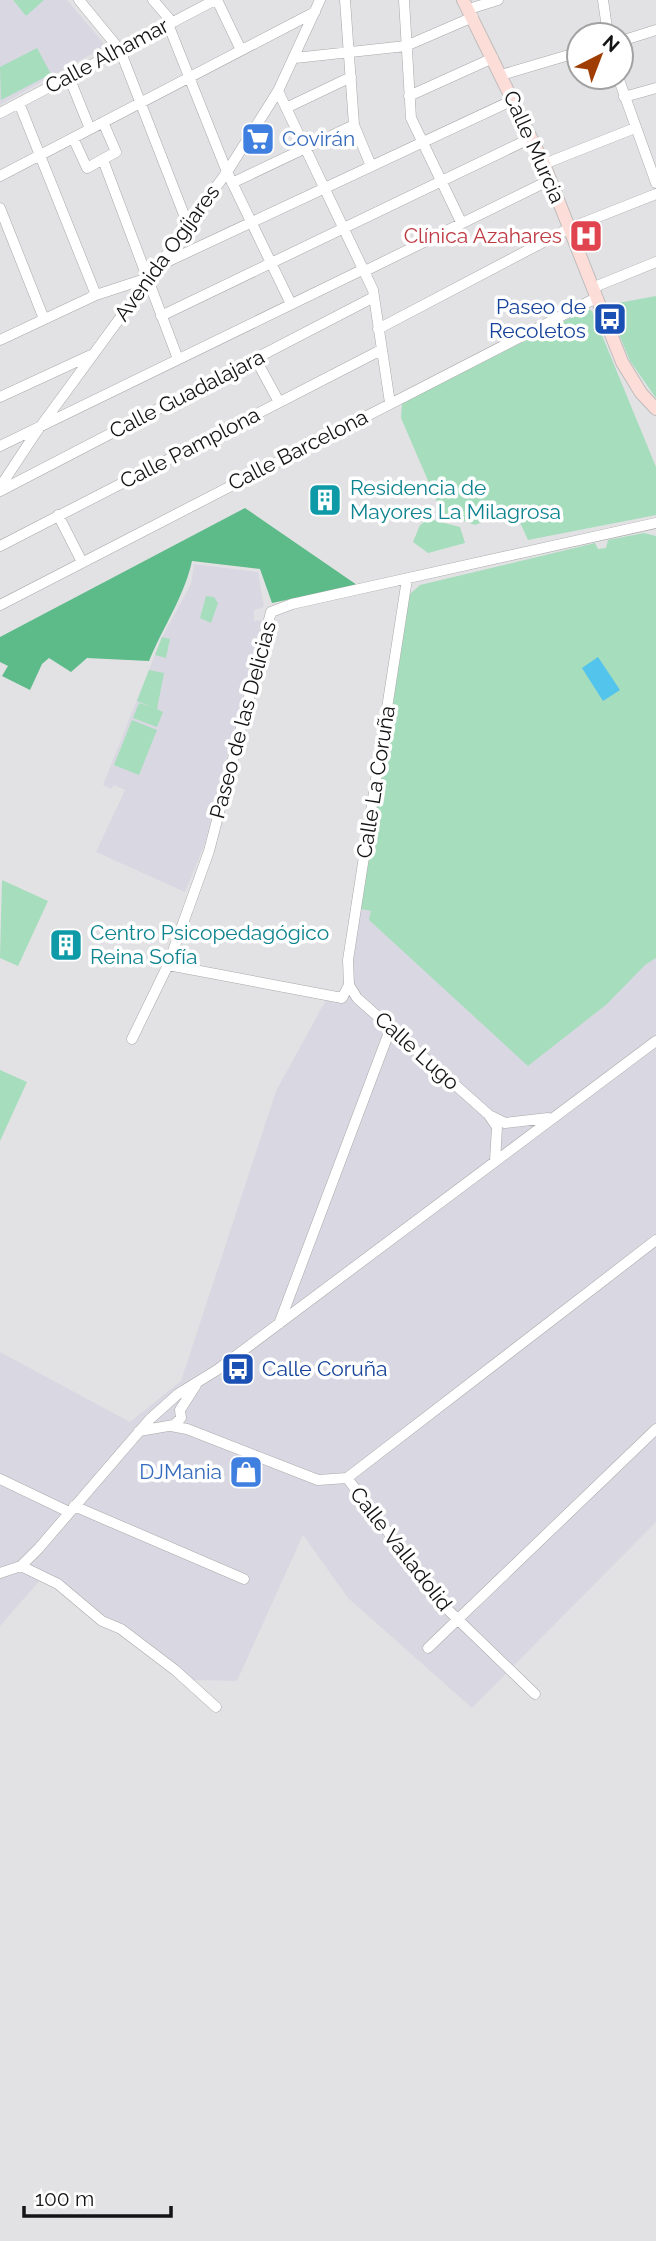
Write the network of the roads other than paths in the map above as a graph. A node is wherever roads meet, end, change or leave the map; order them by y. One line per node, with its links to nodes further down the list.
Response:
1 (79, 0): 17 (street)
2 (153, 0): 11 (street)
3 (216, 0): 11 (street, Calle Alhamar); 18 (street)
4 (345, 0): 19 (street)
5 (404, 0): 16 (street)
6 (498, 0): 9 (street)
7 (603, 0): 10 (street)
8 (316, 5): 12 (street); 14 (street, Avenida Ogíjares)
9 (468, 9): 16 (street); 22 (main road, Calle Murcia)
10 (606, 21)
11 (170, 23): 17 (street, Calle Alhamar); 25 (street)
12 (294, 23): 14 (street); 18 (street)
13 (656, 30): 15 (street)
14 (305, 35): 21 (street, Avenida Ogíjares)
15 (635, 37)
16 (406, 46): 19 (street); 30 (street)
17 (120, 50): 24 (street, Calle Alhamar); 34 (street)
18 (241, 50): 25 (street)
19 (350, 51): 21 (street); 26 (street)
20 (565, 56): 23 (street)
21 (295, 58): 28 (street, Avenida Ogíjares)
22 (493, 58): 23 (main road, Calle Murcia); 30 (street)
23 (501, 75): 32 (main road, Calle Murcia)
24 (69, 77): 33 (street, Calle Alhamar); 40 (street)
25 (189, 77): 34 (street); 50 (street)
26 (351, 77): 35 (street); 38 (street)
27 (656, 88): 31 (street)
28 (278, 91): 35 (street); 50 (street, Avenida Ogíjares)
29 (622, 91): 31 (street)
30 (409, 96): 43 (street)
31 (624, 97): 39 (street)
32 (513, 100): 42 (main road, Calle Murcia); 43 (street)
33 (19, 103): 36 (street, Calle Alhamar); 45 (street)
34 (140, 103): 37 (street); 61 (street)
35 (286, 108): 44 (street)
36 (0, 113)
37 (103, 122): 40 (street); 46 (street)
38 (354, 125): 44 (street); 48 (street)
39 (635, 128): 47 (street); 49 (street)
40 (90, 129): 41 (street)
41 (73, 138): 45 (street); 46 (street)
42 (531, 138): 47 (main road, Calle Murcia); 52 (street)
43 (422, 142): 48 (street); 52 (street)
44 (305, 147): 54 (street); 56 (street)
45 (40, 155): 51 (street); 70 (street)
46 (103, 160): 68 (street)
47 (544, 164): 53 (main road, Calle Murcia)
48 (371, 166): 56 (street)
49 (653, 167): 55 (street)
50 (227, 172): 54 (street); 61 (street, Avenida Ogíjares)
51 (0, 176)
52 (441, 180): 60 (street); 62 (street)
53 (550, 180): 60 (street); 63 (main road, Calle Murcia)
54 (232, 183): 59 (street)
55 (656, 183)
56 (325, 188): 59 (street); 62 (street)
57 (656, 194): 63 (street)
58 (0, 208): 74 (street)
59 (251, 222): 64 (street); 66 (street)
60 (461, 222): 67 (street)
61 (188, 225): 66 (street, Avenida Ogíjares)
62 (343, 226): 64 (street); 67 (street)
63 (570, 228): 69 (main road, Calle Murcia); 75 (street)
64 (270, 262): 72 (street); 73 (street)
65 (656, 262): 69 (street, Calle Barcelona)
66 (157, 266): 68 (street, Avenida Ogíjares)
67 (364, 270): 71 (street); 72 (street)
68 (148, 278): 70 (street); 73 (street); 78 (street, Avenida Ogíjares)
69 (594, 293): 83 (street, Calle Barcelona); 84 (main road, Calle Murcia)
70 (96, 295): 74 (street)
71 (374, 297): 75 (street); 79 (street, Calle Guadalajara)
72 (290, 304): 80 (street)
73 (161, 316): 80 (street)
74 (44, 319): 76 (street)
75 (378, 329): 77 (street)
76 (0, 340)
77 (381, 350): 82 (street, Calle Pamplona); 83 (street)
78 (93, 354): 81 (street); 85 (street, Avenida Ogíjares)
79 (255, 358): 82 (street); 87 (street, Calle Guadalajara)
80 (178, 359): 85 (street)
81 (0, 397)
82 (279, 402): 88 (street, Calle Pamplona)
83 (390, 403): 91 (street, Calle Barcelona)
84 (656, 409)
85 (41, 425): 86 (street); 87 (street, Avenida Ogíjares)
86 (0, 446)
87 (0, 489)
88 (58, 515): 90 (street, Calle Pamplona); 91 (street)
89 (656, 523): 92 (street, Paseo de las Delicias)
90 (0, 546)
91 (82, 562): 93 (street, Calle Barcelona)
92 (407, 579): 94 (street, Paseo de las Delicias); 95 (street, Calle La Coruña)
93 (0, 605)
94 (168, 965): 95 (street); 97 (street, Paseo de las Delicias)
95 (349, 985): 96 (street, Calle Lugo)
96 (391, 1027): 99 (street, Calle Lugo); 103 (street)
97 (132, 1039)
98 (656, 1041): 100 (street)
99 (488, 1114): 100 (street); 101 (street)
100 (552, 1118): 101 (street)
101 (495, 1161): 103 (street)
102 (656, 1240): 111 (street)
103 (279, 1324): 104 (street)
104 (196, 1384): 105 (street); 106 (street)
105 (164, 1407): 106 (street); 107 (street); 109 (street)
106 (181, 1411): 107 (street); 110 (street, Calle Valladolid)
107 (169, 1426): 109 (street); 110 (street, Calle Valladolid)
108 (656, 1429): 117 (street)
109 (139, 1431): 113 (street)
110 (204, 1436): 111 (street, Calle Valladolid)
111 (347, 1478): 117 (street, Calle Valladolid)
112 (0, 1479): 113 (street)
113 (71, 1509): 114 (street); 116 (street)
114 (21, 1566): 115 (street); 120 (street)
115 (0, 1573)
116 (244, 1579)
117 (456, 1619): 118 (street); 119 (street, Calle Valladolid)
118 (428, 1648)
119 (535, 1694)
120 (216, 1707)

